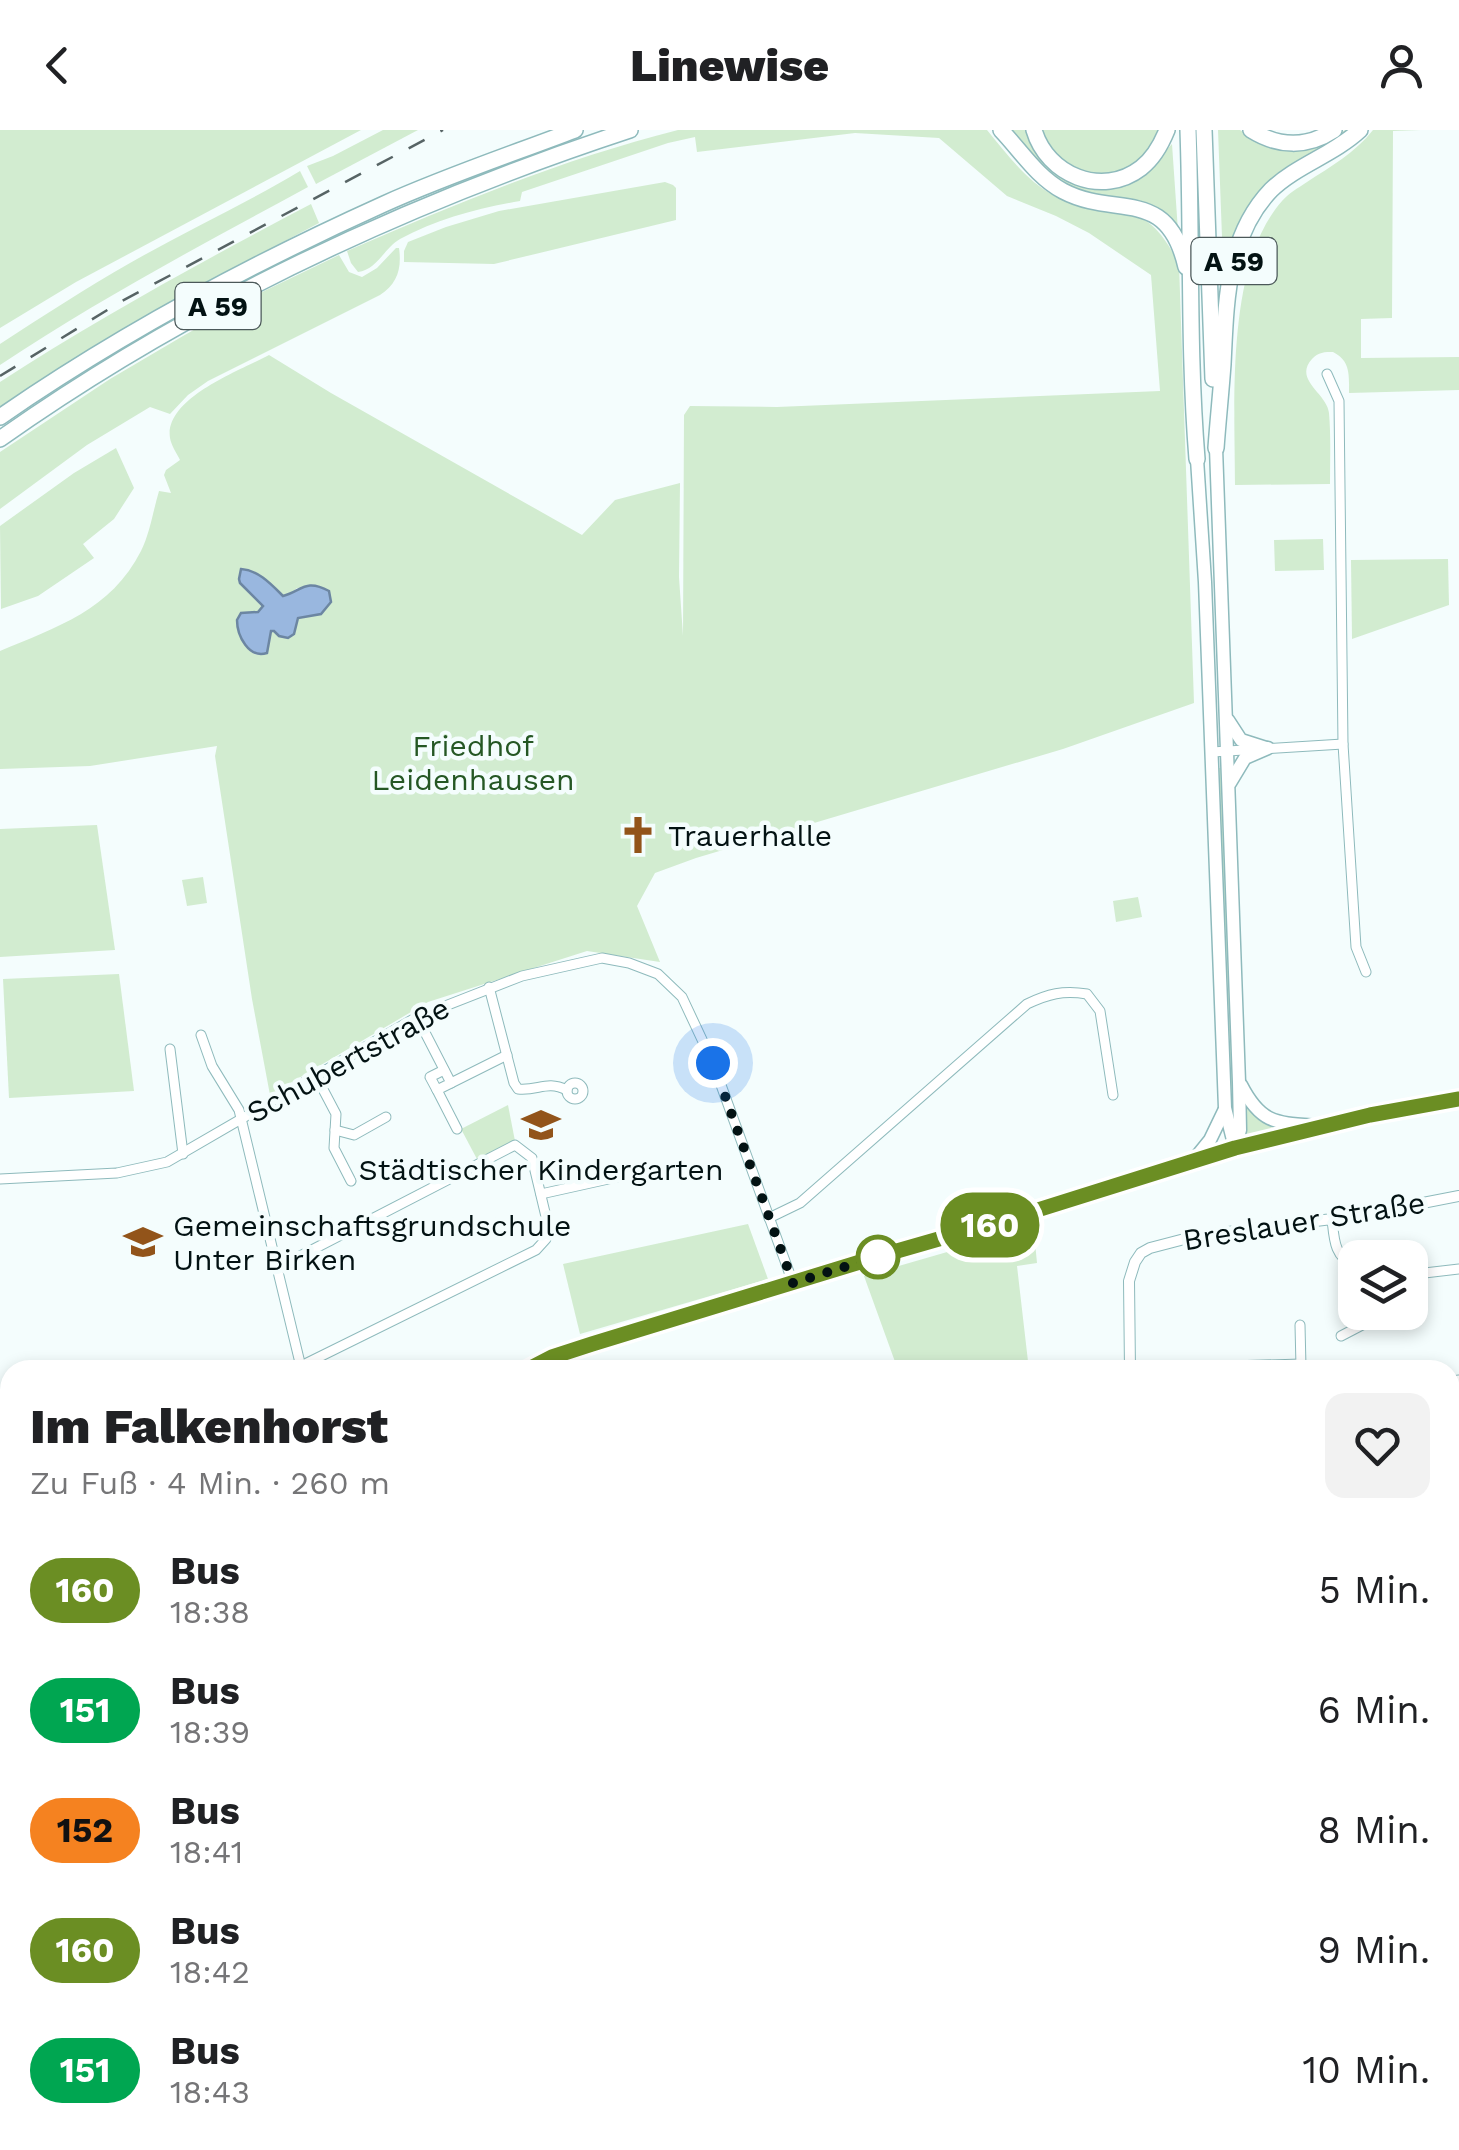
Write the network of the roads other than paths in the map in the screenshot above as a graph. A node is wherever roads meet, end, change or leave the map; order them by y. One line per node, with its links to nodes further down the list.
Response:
1 (576, 130): 13 (highway, A 59)
2 (630, 130): 14 (highway, A 59)
3 (1001, 130): 11 (highway)
4 (1034, 130): 5 (highway)
5 (1167, 130)
6 (1188, 130): 11 (highway)
7 (1204, 130): 15 (highway)
8 (1251, 130): 9 (highway)
9 (1334, 130)
10 (1360, 130): 15 (highway, A 59)
11 (1190, 283): 16 (highway)
12 (1327, 374): 18 (street)
13 (0, 418)
14 (0, 439)
15 (1216, 448): 17 (main road)
16 (1197, 459): 20 (main road)
17 (1225, 713): 19 (main road); 20 (main road)
18 (1343, 744): 19 (street); 22 (street)
19 (1268, 748): 20 (street); 21 (main road)
20 (1219, 752): 21 (main road); 36 (main road)
21 (1228, 790): 30 (main road)
22 (1366, 972)
23 (489, 987): 24 (street, Schubertstraße); 27 (street); 50 (street, Schubertstraße)
24 (417, 1016): 28 (street); 29 (street, Schubertstraße)
25 (201, 1035): 38 (street)
26 (170, 1049): 43 (street)
27 (507, 1055): 31 (street); 33 (street)
28 (444, 1070): 31 (street); 32 (street)
29 (316, 1076): 38 (street, Schubertstraße); 41 (street)
30 (1240, 1082): 39 (main road); 42 (main road)
31 (451, 1083): 32 (street)
32 (437, 1090): 40 (street)
33 (567, 1090)
34 (1113, 1095): 50 (street)
35 (1459, 1098): 39 (main road)
36 (1225, 1108): 42 (main road); 44 (main road)
37 (386, 1117): 41 (street)
38 (241, 1118): 43 (street, Schubertstraße); 53 (street)
39 (1321, 1127): 42 (main road)
40 (457, 1129)
41 (336, 1130): 47 (street)
42 (1235, 1148): 44 (main road)
43 (183, 1154): 46 (street, Schubertstraße)
44 (1192, 1161): 56 (main road)
45 (622, 1176): 48 (street)
46 (0, 1179)
47 (351, 1181)
48 (541, 1194): 53 (street); 61 (street)
49 (1459, 1196): 51 (street, Breslauer Straße)
50 (769, 1218): 56 (street, Schubertstraße)
51 (1332, 1219): 52 (street); 63 (street, Breslauer Straße)
52 (1338, 1252)
53 (277, 1268): 60 (street)
54 (1459, 1269): 55 (street)
55 (1428, 1273)
56 (793, 1283): 62 (main road)
57 (1300, 1325): 64 (street)
58 (1352, 1330): 59 (street)
59 (1341, 1336)
60 (300, 1360)
61 (318, 1360)
62 (550, 1360)
63 (1130, 1360)
64 (1301, 1360)

